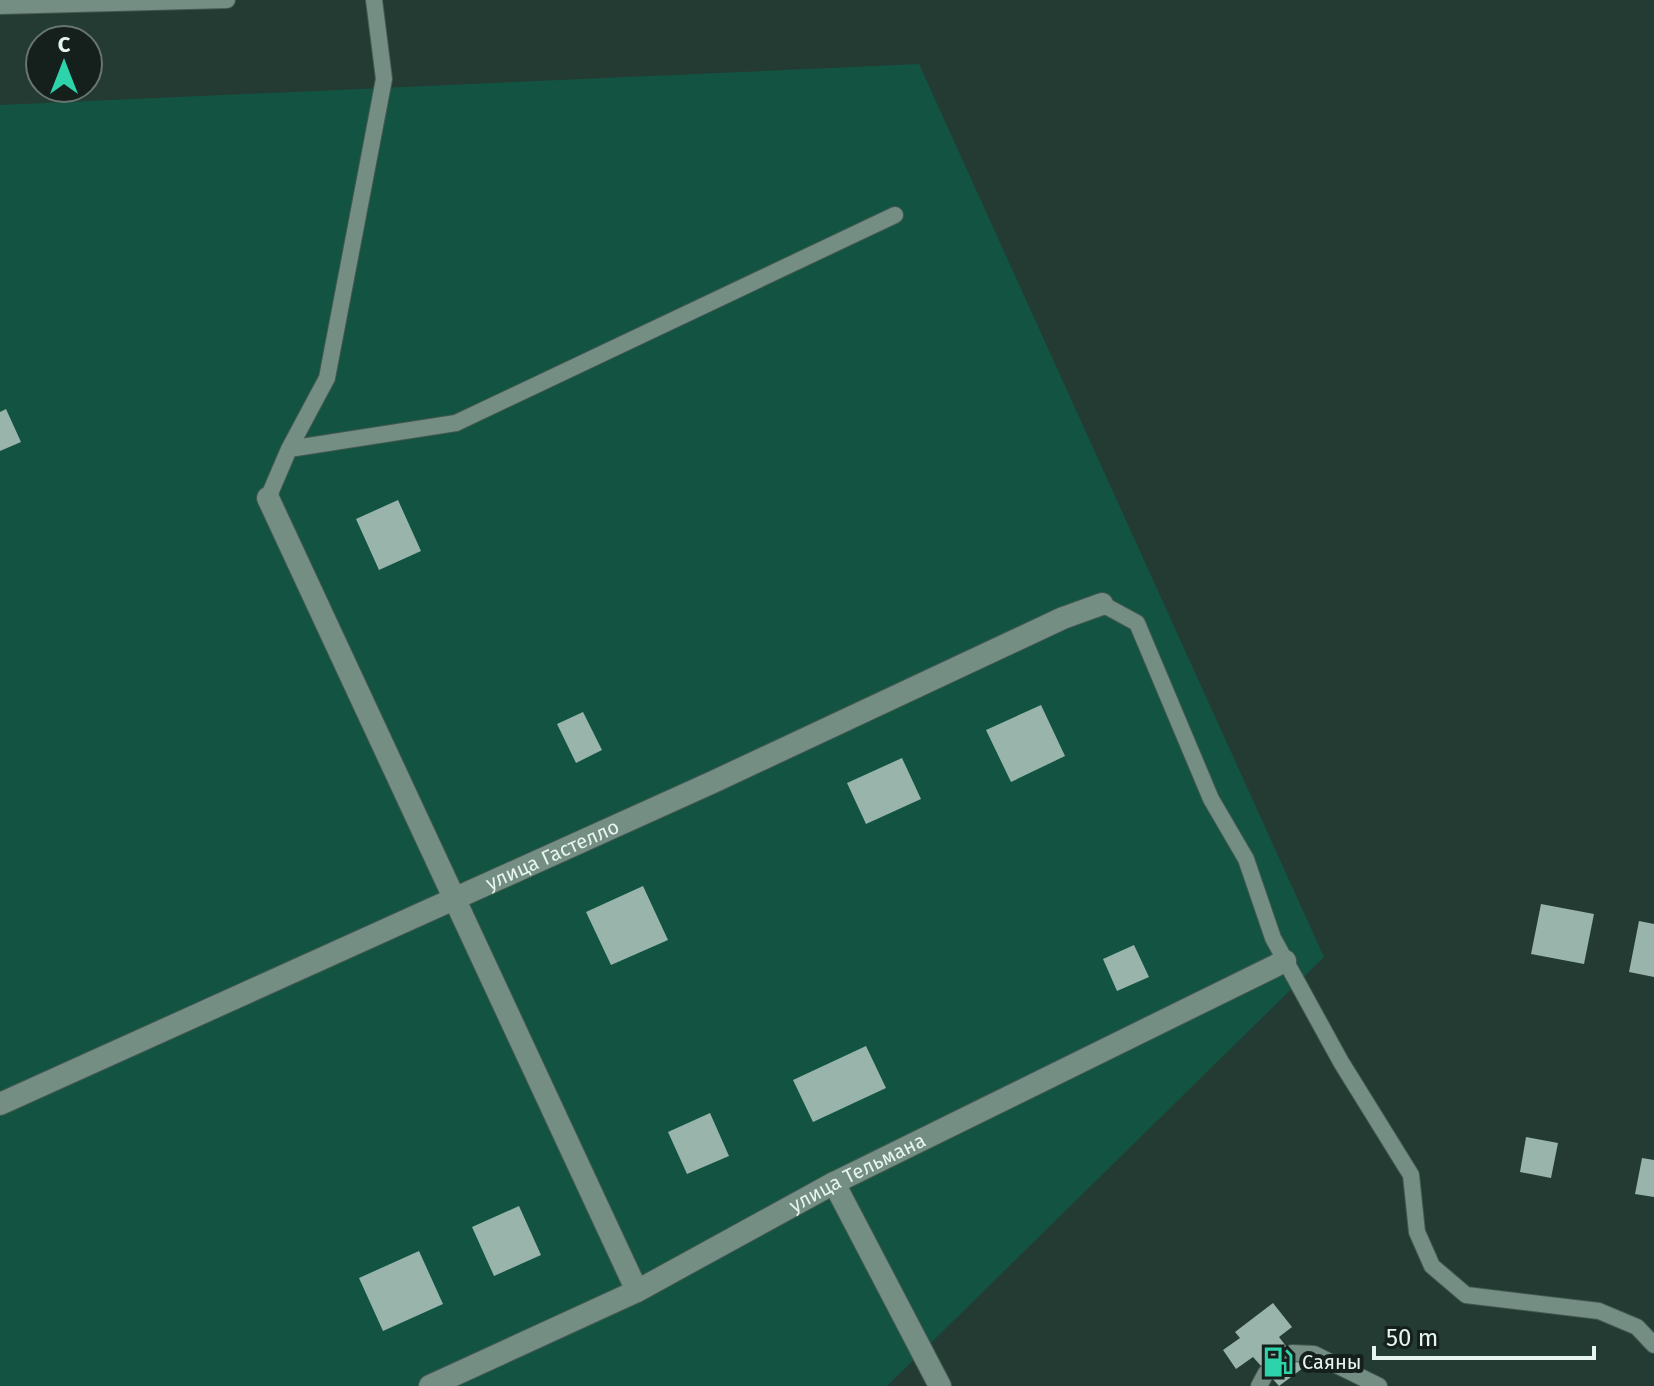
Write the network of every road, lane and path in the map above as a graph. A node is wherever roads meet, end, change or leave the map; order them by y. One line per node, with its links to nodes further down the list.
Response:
1 (227, 0): 3 (lane)
2 (374, 0): 5 (lane)
3 (0, 6)
4 (895, 215): 5 (lane)
5 (289, 449): 6 (lane)
6 (268, 498): 8 (street)
7 (1102, 604): 8 (street, улица Гастелло); 9 (lane)
8 (454, 896): 10 (street, улица Гастелло); 12 (street)
9 (1285, 961): 11 (street, улица Тельмана); 13 (lane)
10 (0, 1104)
11 (834, 1183): 12 (street, улица Тельмана); 16 (street)
12 (637, 1291): 15 (street, улица Тельмана)
13 (1654, 1345)
14 (1292, 1353): 17 (lane)
15 (430, 1386)
16 (940, 1386)
17 (1379, 1386)

